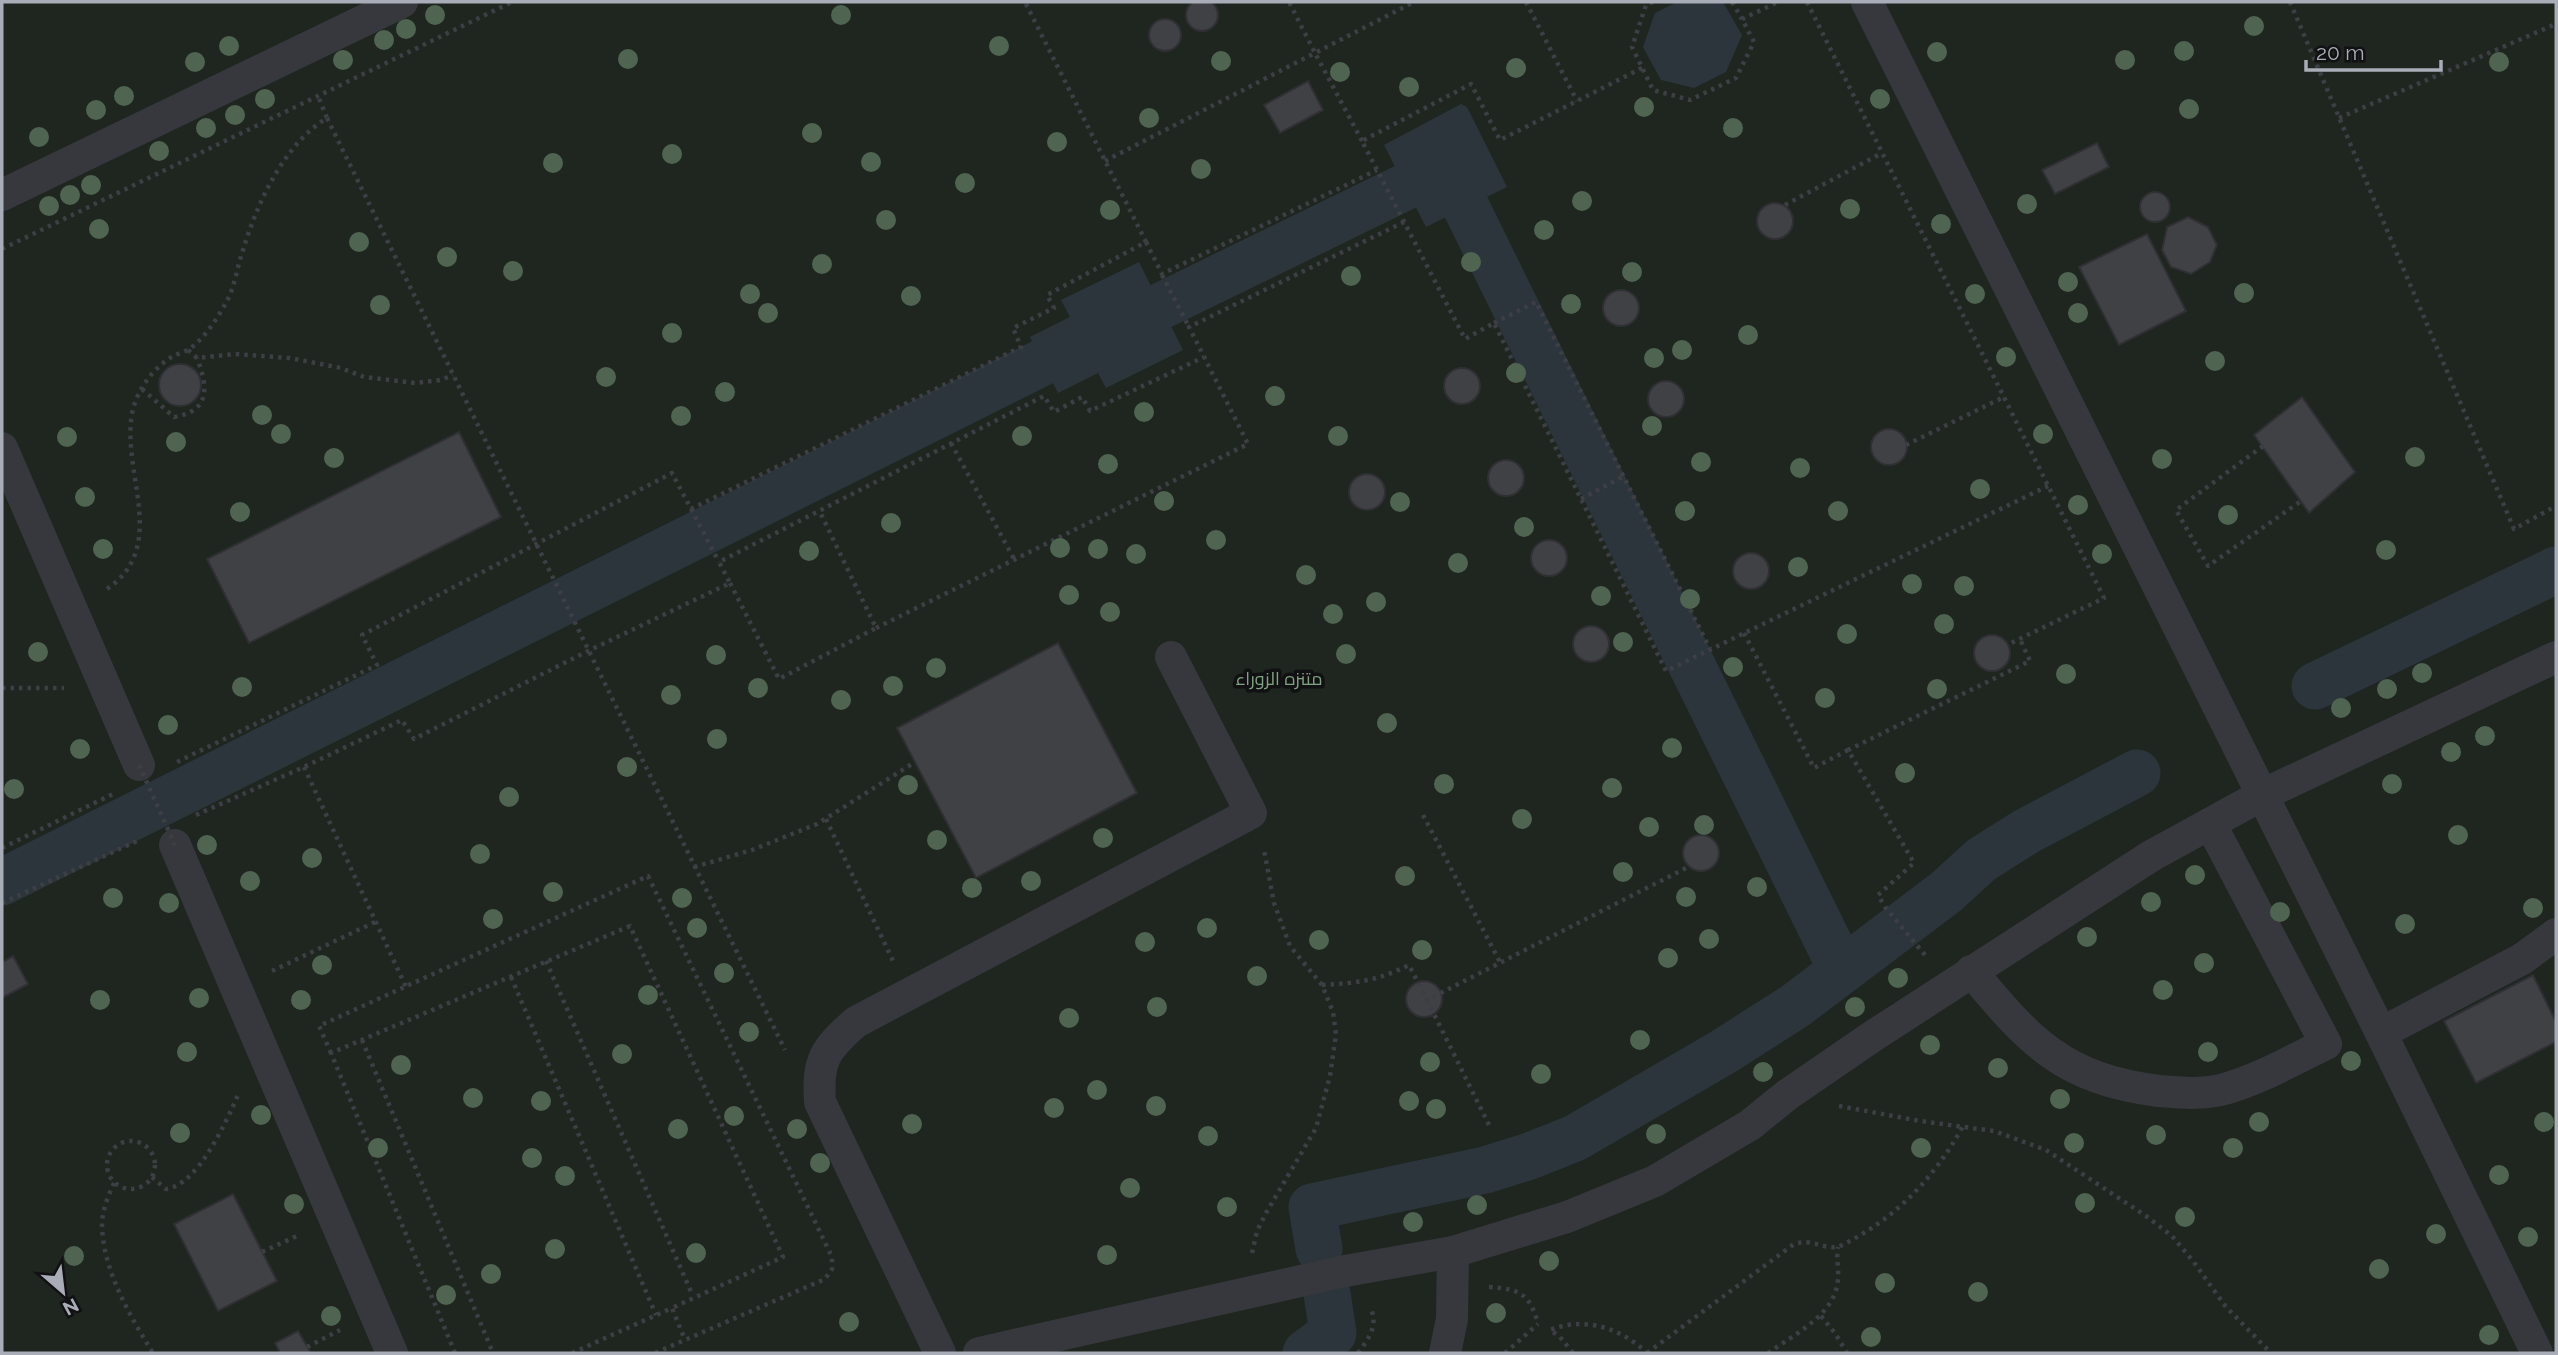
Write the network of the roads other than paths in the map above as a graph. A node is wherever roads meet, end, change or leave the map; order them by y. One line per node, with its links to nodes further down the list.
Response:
1 (402, 2): 3 (street)
2 (1867, 2): 8 (street)
3 (2, 195)
4 (2, 448): 7 (street)
5 (1171, 657): 16 (street)
6 (2556, 657): 8 (street)
7 (144, 776)
8 (2262, 796): 9 (street); 13 (street)
9 (2211, 825): 12 (street); 12 (street)
10 (173, 831): 15 (street)
11 (2556, 934): 13 (street)
12 (1971, 971): 14 (street)
13 (2381, 1033): 19 (street)
14 (1453, 1252): 17 (street); 18 (street)
15 (392, 1353)
16 (940, 1353)
17 (979, 1353)
18 (1445, 1353)
19 (2537, 1353)

